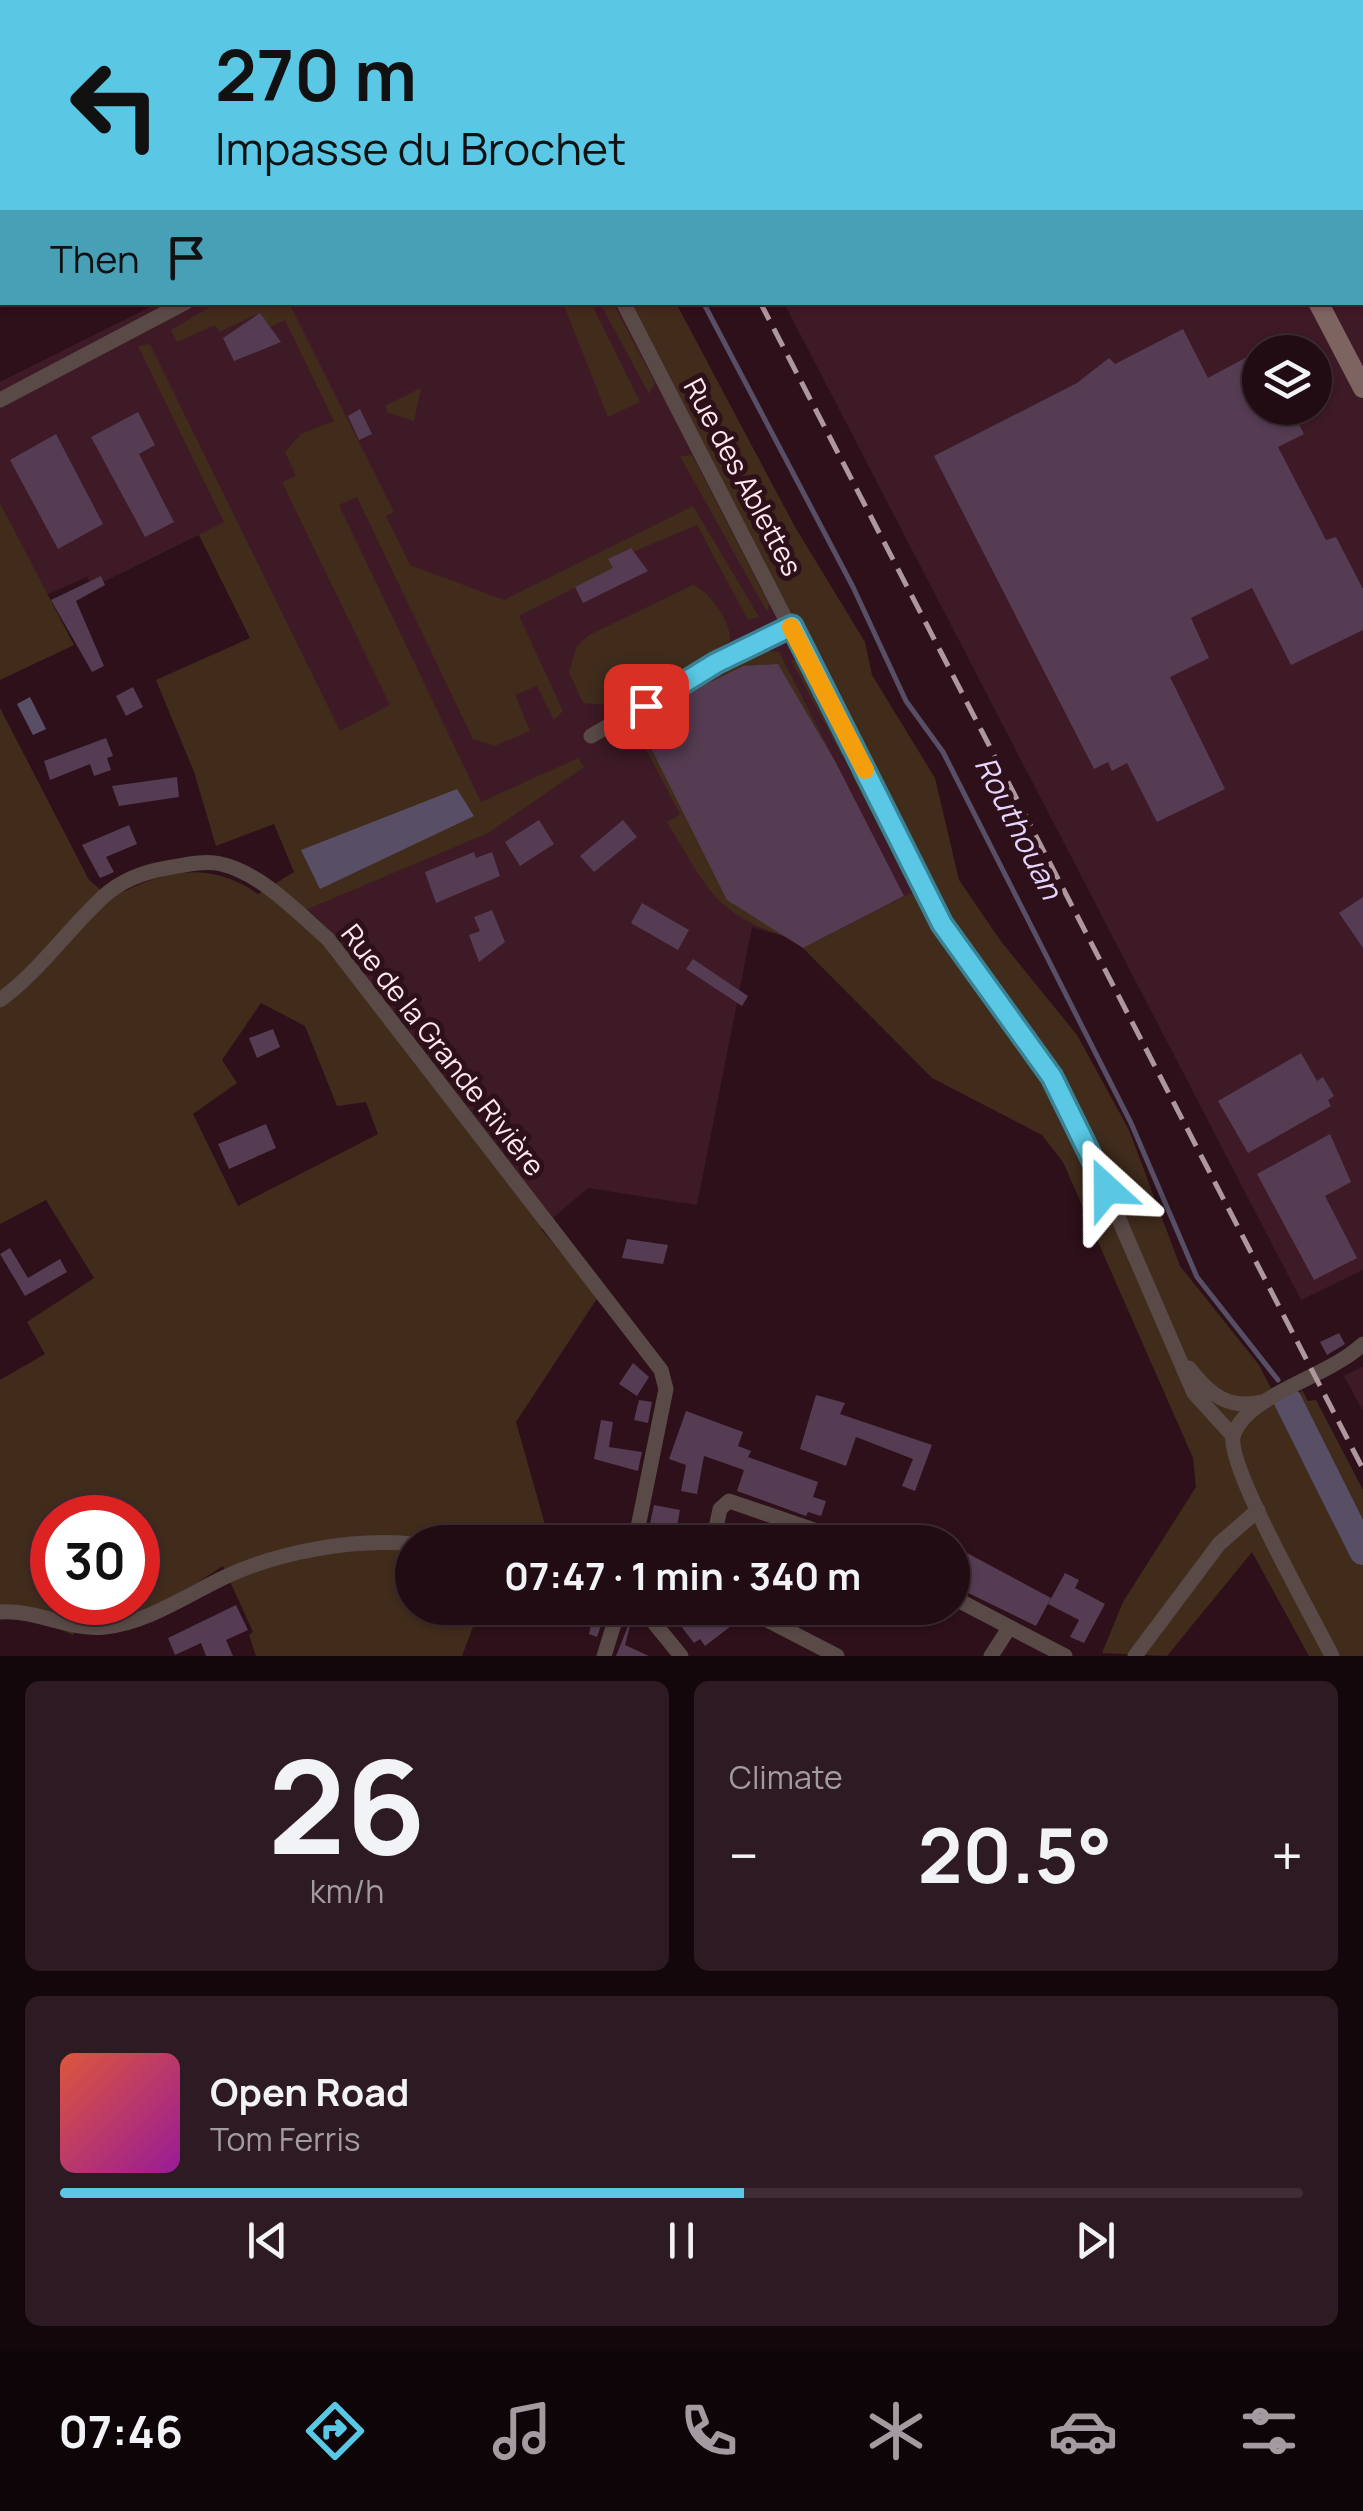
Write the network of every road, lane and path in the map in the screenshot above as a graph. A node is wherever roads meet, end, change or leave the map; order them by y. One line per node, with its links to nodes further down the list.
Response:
1 (180, 305): 5 (street)
2 (625, 305): 6 (street, Rue des Ablettes)
3 (1320, 305): 4 (street)
4 (1363, 388)
5 (0, 400)
6 (792, 626): 7 (street); 10 (street, Rue des Ablettes)
7 (591, 736)
8 (0, 1000): 14 (street, Rue de la Grande Rivière)
9 (1363, 1344): 11 (street)
10 (1184, 1361): 11 (street, Rue des Ablettes); 12 (street, Rue des Ablettes)
11 (1267, 1400): 12 (street)
12 (1234, 1436): 13 (street)
13 (1258, 1510): 29 (street); 30 (street)
14 (638, 1525)
15 (716, 1525): 16 (street)
16 (800, 1525)
17 (395, 1545): 19 (street)
18 (970, 1607): 23 (street)
19 (0, 1612)
20 (614, 1625): 24 (street)
21 (656, 1625): 25 (street)
22 (777, 1625): 26 (street)
23 (1009, 1628): 27 (street); 28 (street)
24 (604, 1656)
25 (681, 1656)
26 (836, 1656)
27 (991, 1656)
28 (1066, 1656)
29 (1135, 1656)
30 (1332, 1656)

